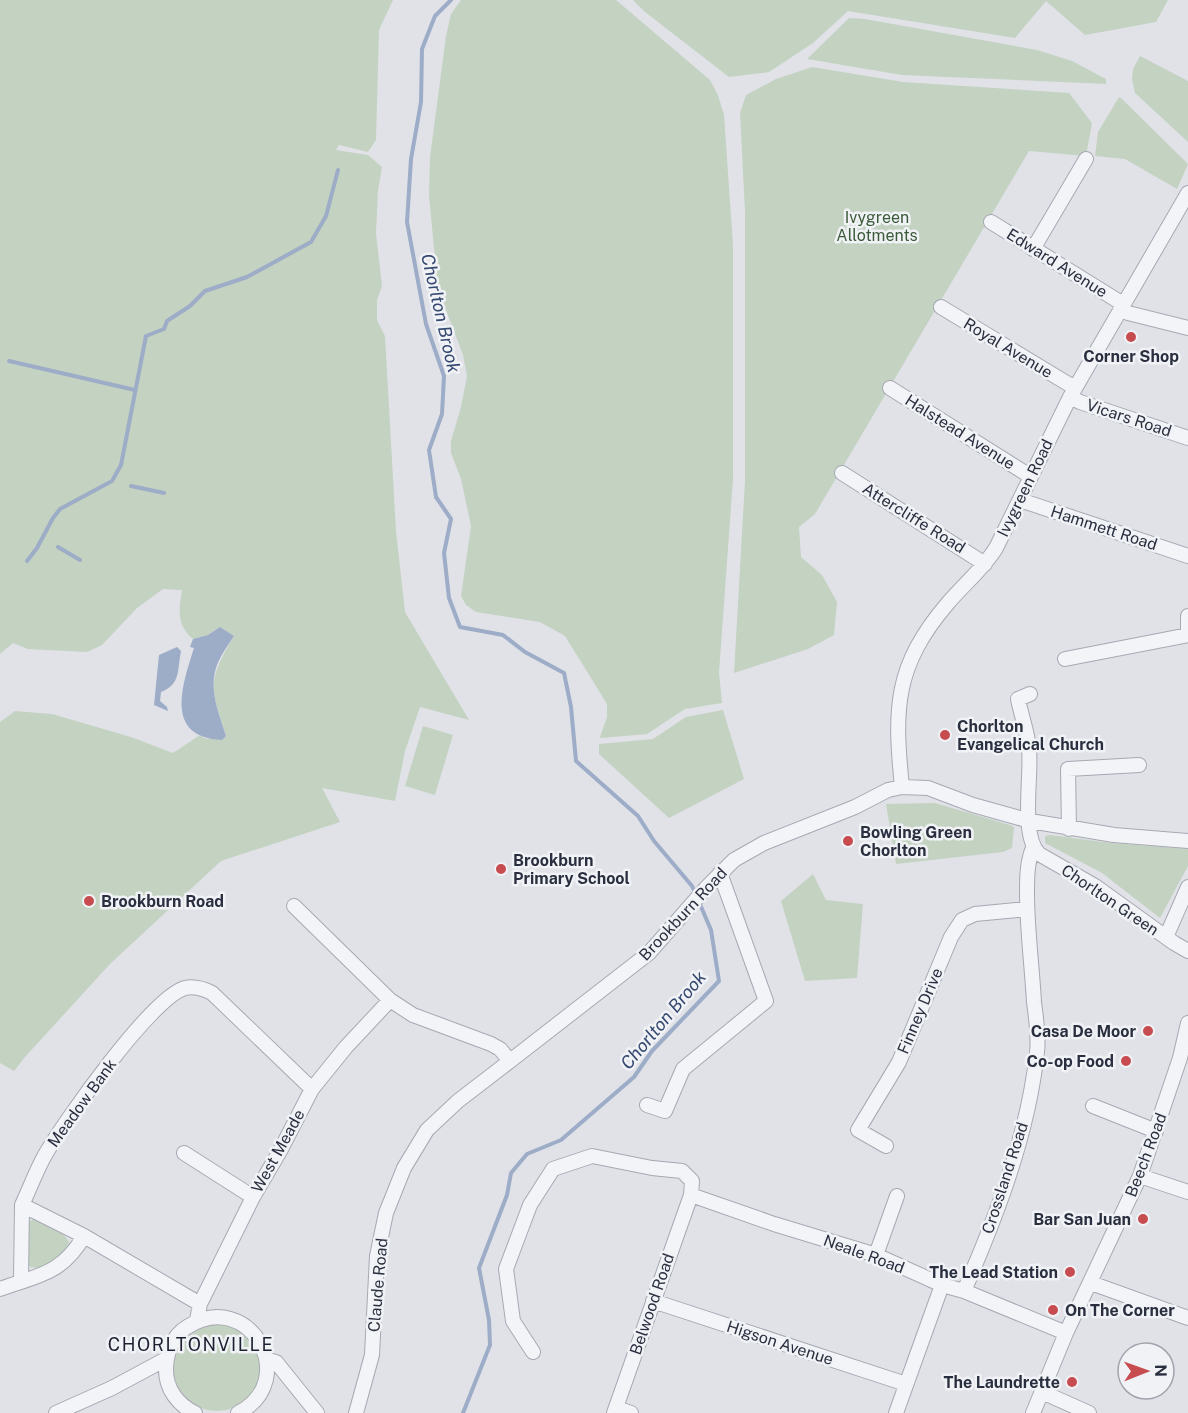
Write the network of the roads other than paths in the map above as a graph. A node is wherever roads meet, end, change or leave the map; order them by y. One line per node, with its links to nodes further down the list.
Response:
1 (1086, 159): 4 (street)
2 (1188, 193): 5 (street, Ivygreen Road)
3 (991, 222): 4 (street, Edward Avenue)
4 (1033, 249): 5 (street, Edward Avenue)
5 (1122, 306): 7 (street, Edward Avenue); 9 (street, Ivygreen Road)
6 (941, 307): 9 (street, Royal Avenue)
7 (1188, 328)
8 (890, 388): 12 (street, Halstead Avenue)
9 (1072, 392): 10 (street, Vicars Road); 12 (street, Ivygreen Road)
10 (1188, 438)
11 (842, 473): 15 (street, Attercliffe Road)
12 (1030, 476): 13 (street, Ivygreen Road)
13 (1020, 500): 14 (street, Hammett Road); 15 (street, Ivygreen Road)
14 (1188, 556)
15 (985, 564): 21 (street, Ivygreen Road)
16 (1188, 616): 17 (street)
17 (1188, 635): 18 (street)
18 (1065, 659)
19 (1030, 694): 22 (street)
20 (1139, 765): 23 (street)
21 (902, 787): 22 (street, Brookburn Road); 26 (street, Brookburn Road)
22 (1029, 821): 23 (street, Brookburn Road); 25 (street)
23 (1069, 829): 24 (street, Brookburn Road)
24 (1188, 841)
25 (1033, 848): 29 (street, Crossland Road); 30 (street, Chorlton Green)
26 (720, 873): 35 (street, Brookburn Road); 37 (street)
27 (1188, 887): 30 (street, Chorlton Green)
28 (294, 906): 32 (street)
29 (1027, 909): 40 (street, Finney Drive); 54 (street, Crossland Road)
30 (1166, 937): 31 (street)
31 (1188, 951)
32 (390, 1000): 35 (street); 36 (street, West Meade)
33 (1188, 1023): 34 (street, Beech Road)
34 (1184, 1059): 39 (street, Beech Road)
35 (510, 1061): 71 (street, Claude Road)
36 (312, 1089): 46 (street, West Meade); 47 (street, Meadow Bank)
37 (647, 1105)
38 (1093, 1106): 39 (street)
39 (1156, 1131): 42 (street, Beech Road)
40 (886, 1146)
41 (184, 1153): 46 (street)
42 (1140, 1176): 43 (street); 51 (street, Beech Road)
43 (1188, 1192)
44 (692, 1195): 49 (street, Neale Road); 55 (street, Belwood Road); 60 (street)
45 (897, 1196): 49 (street)
46 (253, 1197): 56 (street, West Meade)
47 (22, 1205): 48 (street); 50 (street)
48 (84, 1236): 50 (street); 56 (street)
49 (876, 1255): 52 (street, Neale Road)
50 (21, 1281): 53 (street)
51 (1091, 1283): 57 (street); 59 (street, Beech Road)
52 (942, 1285): 54 (street, Neale Road); 63 (street)
53 (0, 1289)
54 (964, 1291): 59 (street, Neale Road)
55 (653, 1301): 63 (street, Higson Avenue); 66 (street, Belwood Road)
56 (200, 1304): 58 (street, West Meade)
57 (1188, 1318)
58 (197, 1320): 61 (street); 62 (street)
59 (1066, 1334): 64 (street, Beech Road)
60 (533, 1352)
61 (166, 1359): 65 (street); 67 (street)
62 (268, 1360): 69 (street); 70 (street)
63 (906, 1384): 73 (street)
64 (1042, 1392): 74 (street, Beech Road); 75 (street)
65 (180, 1409): 68 (street)
66 (615, 1411): 72 (street)
67 (56, 1413)
68 (195, 1413)
69 (238, 1413)
70 (317, 1413)
71 (356, 1413)
72 (631, 1413)
73 (896, 1413)
74 (1033, 1413)
75 (1089, 1413)

